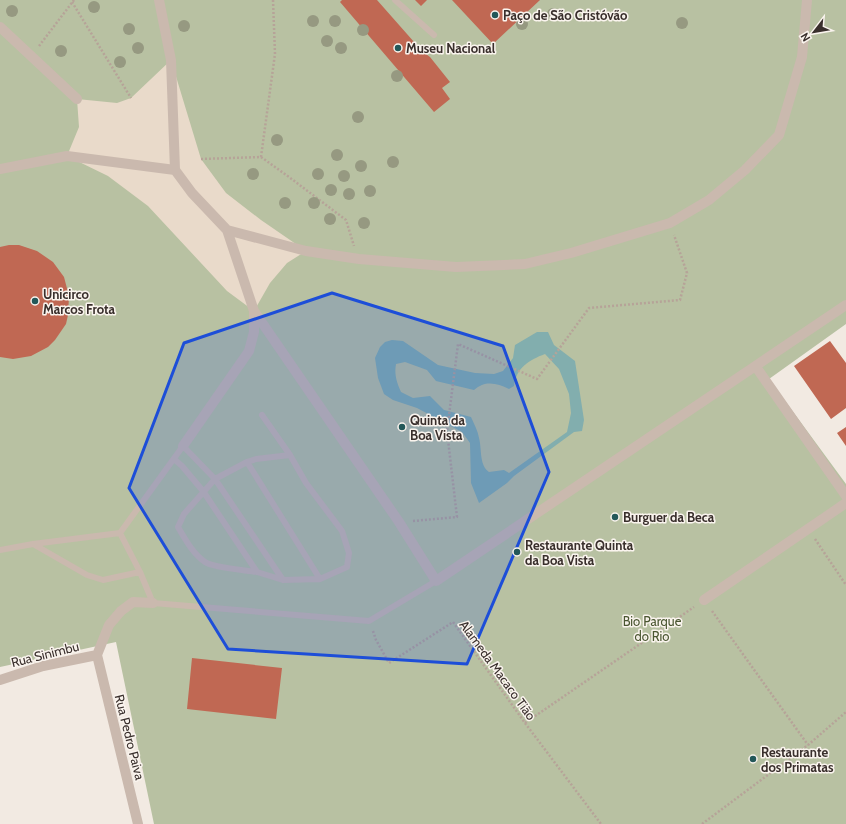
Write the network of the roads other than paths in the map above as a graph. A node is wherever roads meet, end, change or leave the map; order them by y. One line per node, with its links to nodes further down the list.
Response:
1 (159, 0): 8 (street)
2 (395, 0): 5 (lane)
3 (807, 0): 9 (street)
4 (0, 27): 6 (street)
5 (434, 35)
6 (77, 99)
7 (0, 169): 8 (street)
8 (175, 170): 9 (street)
9 (227, 230): 11 (street)
10 (846, 305): 12 (street)
11 (254, 311): 14 (street); 29 (street)
12 (756, 366): 20 (street); 29 (street)
13 (262, 415): 15 (lane)
14 (183, 446): 16 (lane); 18 (lane)
15 (290, 455): 17 (lane); 27 (lane)
16 (174, 459): 19 (lane); 22 (lane)
17 (247, 462): 18 (lane); 27 (lane)
18 (215, 479): 19 (lane); 28 (lane)
19 (203, 491): 26 (lane); 26 (lane)
20 (846, 496)
21 (846, 503): 30 (street)
22 (120, 533): 23 (lane); 25 (lane)
23 (33, 544): 24 (lane); 25 (lane)
24 (0, 550)
25 (140, 572): 31 (lane)
26 (257, 572): 28 (lane)
27 (320, 579): 28 (lane)
28 (283, 580)
29 (436, 580): 31 (lane)
30 (704, 600)
31 (153, 603): 32 (street)
32 (97, 655): 33 (street, Rua Sinimbu); 34 (street, Rua Pedro Paiva)
33 (0, 680)
34 (138, 824)

